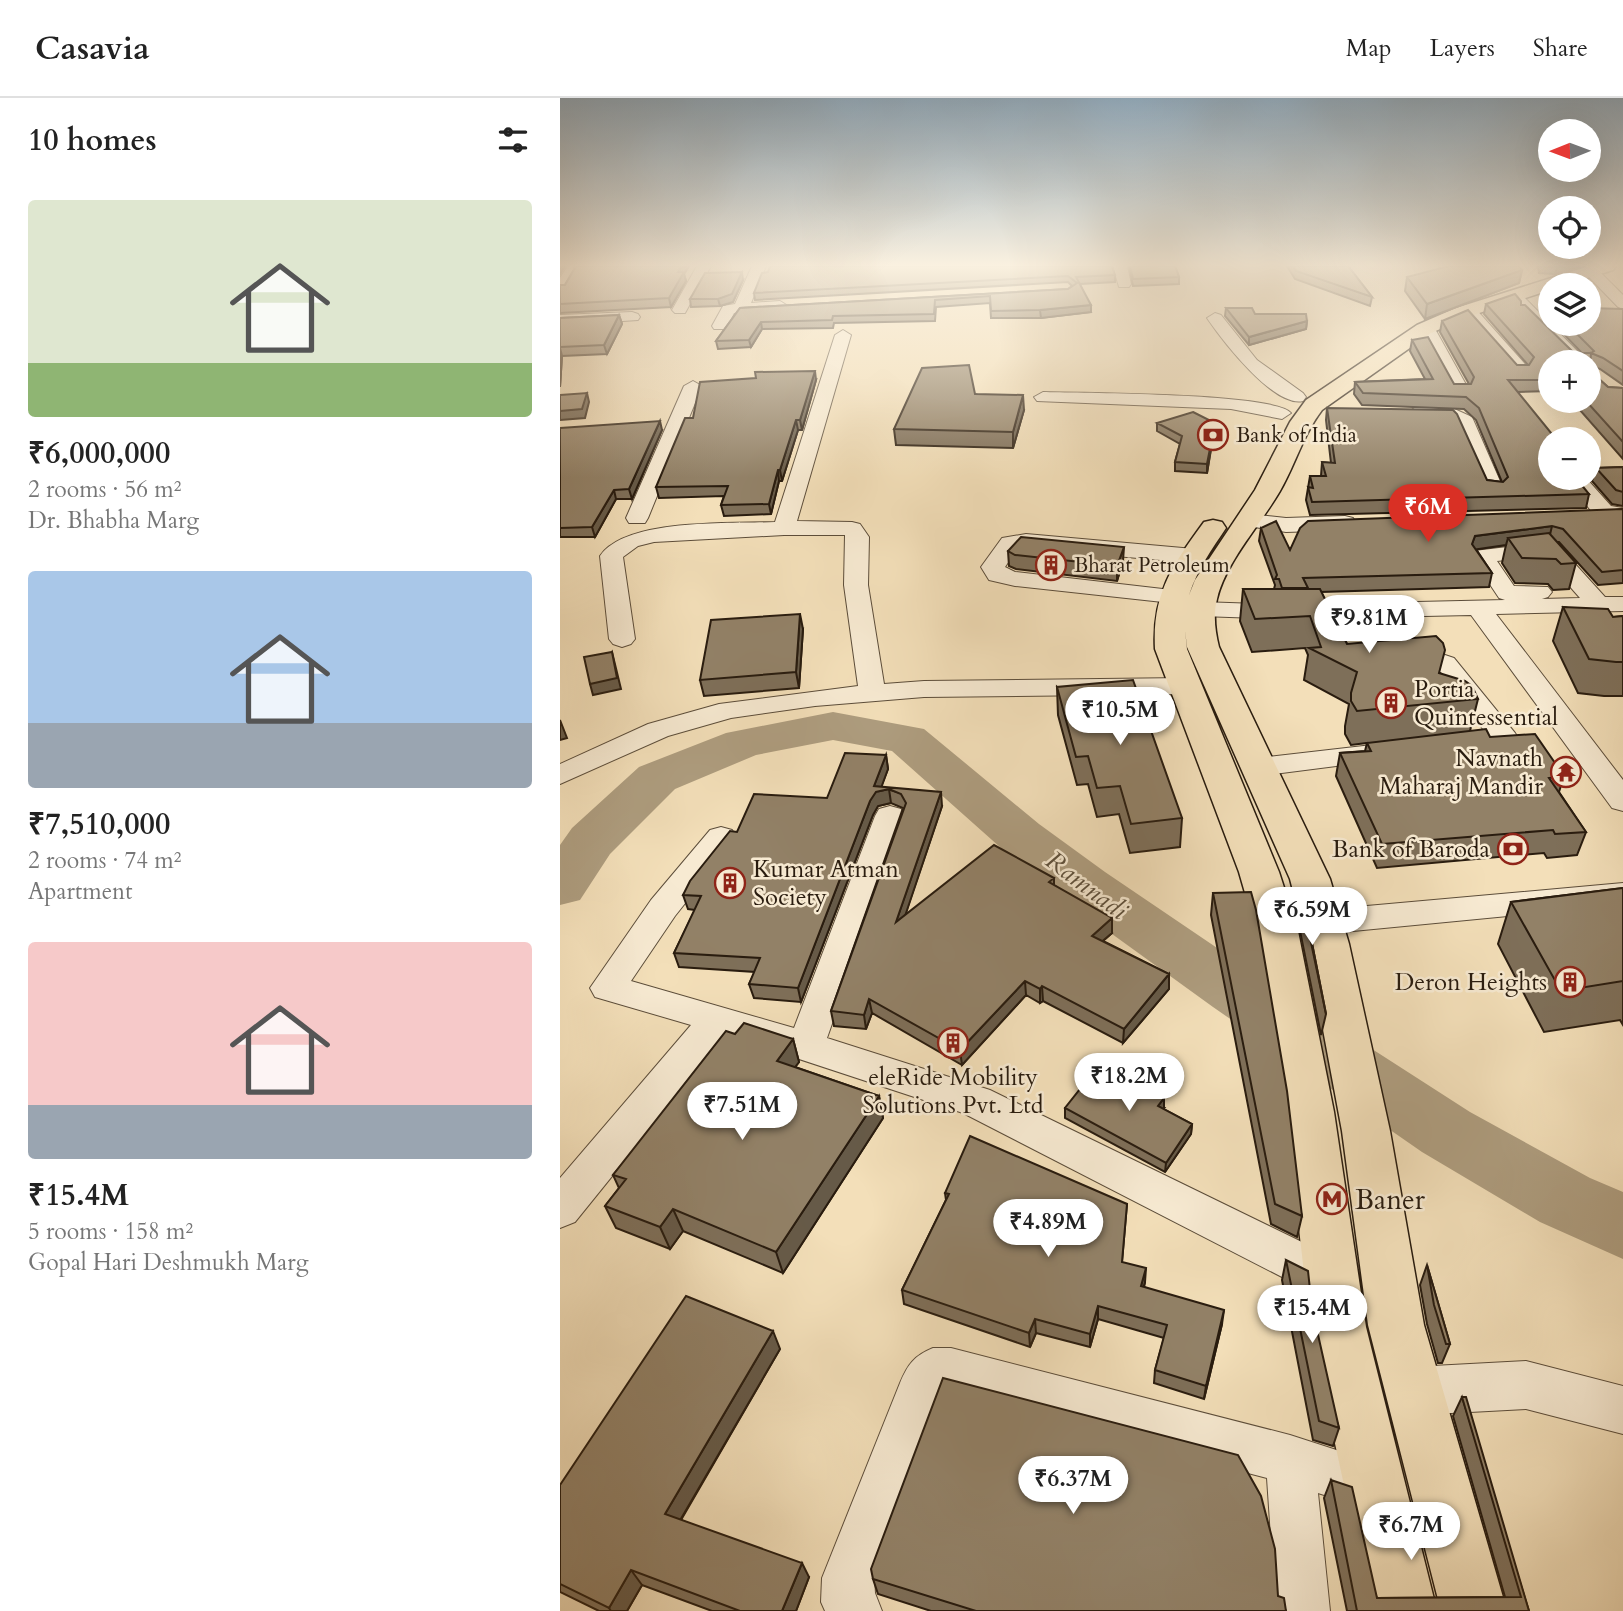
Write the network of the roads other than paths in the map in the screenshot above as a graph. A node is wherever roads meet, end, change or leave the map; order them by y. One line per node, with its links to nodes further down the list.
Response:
1 (843, 337): 23 (street)
2 (1227, 337): 13 (street)
3 (1391, 337): 13 (main road)
4 (1411, 337): 13 (main road)
5 (1431, 337): 11 (street)
6 (1492, 337): 9 (street)
7 (1555, 337): 8 (street)
8 (1568, 350)
9 (1520, 370)
10 (693, 386): 15 (street)
11 (1460, 390)
12 (1043, 397): 13 (street)
13 (1304, 407): 21 (main road); 25 (main road)
14 (1393, 413): 17 (street)
15 (681, 420): 16 (street); 20 (street)
16 (654, 422)
17 (1493, 488)
18 (1585, 490): 19 (street)
19 (1623, 514)
20 (637, 518)
21 (1249, 520): 22 (street); 24 (main road)
22 (1367, 523)
23 (784, 528): 32 (street); 35 (street)
24 (1233, 543): 25 (main road); 31 (main road)
25 (1200, 547): 26 (street); 28 (main road)
26 (1136, 552): 27 (street); 27 (street)
27 (1123, 590): 28 (street)
28 (1172, 596): 34 (main road)
29 (1603, 600): 30 (street)
30 (1478, 607): 31 (street); 38 (street)
31 (1201, 610): 36 (main road)
32 (622, 639)
33 (1445, 663): 36 (street)
34 (1185, 686): 35 (street); 46 (main road)
35 (872, 693): 37 (street)
36 (1258, 767): 42 (main road)
37 (560, 775)
38 (1623, 801)
39 (890, 816): 44 (street)
40 (721, 837): 43 (street)
41 (1623, 894): 42 (street)
42 (1325, 933): 47 (main road)
43 (727, 1022): 44 (street); 45 (street)
44 (806, 1046): 46 (street)
45 (560, 1209)
46 (1331, 1279): 50 (main road)
47 (1414, 1391): 48 (street); 54 (main road)
48 (1623, 1410)
49 (1290, 1460): 50 (street); 51 (street); 52 (street)
50 (1374, 1486): 53 (main road)
51 (855, 1611)
52 (1303, 1611)
53 (1404, 1611)
54 (1474, 1611)

